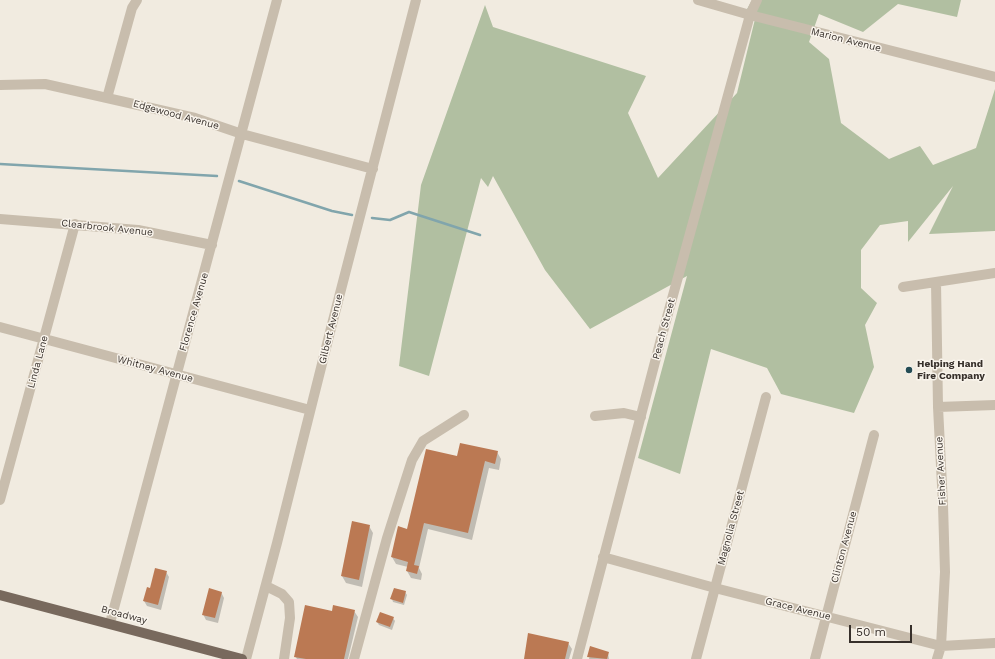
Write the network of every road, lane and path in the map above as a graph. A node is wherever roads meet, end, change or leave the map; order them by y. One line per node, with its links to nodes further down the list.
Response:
1 (137, 0): 9 (street)
2 (277, 0): 10 (street, Florence Avenue)
3 (416, 0): 11 (street, Gilbert Avenue)
4 (698, 0): 6 (street, Marion Avenue)
5 (757, 0): 6 (street, Peach Street)
6 (750, 15): 7 (street, Marion Avenue); 27 (street, Peach Street)
7 (995, 77)
8 (0, 85): 9 (street, Edgewood Avenue)
9 (107, 98): 10 (street, Edgewood Avenue)
10 (242, 134): 11 (street, Edgewood Avenue); 14 (street, Florence Avenue)
11 (372, 169): 24 (street, Gilbert Avenue)
12 (0, 219): 13 (street, Clearbrook Avenue)
13 (75, 224): 14 (street, Clearbrook Avenue); 19 (street, Linda Lane)
14 (212, 245): 20 (street, Florence Avenue)
15 (995, 273): 16 (street)
16 (936, 282): 17 (street); 23 (street, Fisher Avenue)
17 (903, 287)
18 (0, 327): 19 (street, Whitney Avenue)
19 (44, 338): 20 (street, Whitney Avenue); 29 (street, Linda Lane)
20 (177, 375): 24 (street, Whitney Avenue); 35 (street, Florence Avenue)
21 (766, 397): 32 (street, Magnolia Street)
22 (995, 405): 23 (street)
23 (938, 407): 37 (street, Fisher Avenue)
24 (310, 410): 31 (street, Gilbert Avenue)
25 (464, 414): 41 (street)
26 (595, 416): 27 (street)
27 (641, 417): 30 (street, Peach Street)
28 (874, 435): 34 (street, Clinton Avenue)
29 (0, 500)
30 (603, 557): 32 (street, Grace Avenue); 42 (street, Peach Street)
31 (266, 586): 39 (street, Gilbert Avenue); 40 (street)
32 (715, 588): 34 (street, Grace Avenue); 43 (street, Magnolia Street)
33 (0, 595): 35 (main road, Broadway)
34 (825, 616): 37 (street, Grace Avenue); 44 (street, Clinton Avenue)
35 (110, 623): 38 (main road, Broadway)
36 (995, 643): 37 (street, Grace Avenue)
37 (941, 646): 45 (street, Fisher Avenue)
38 (242, 659)
39 (246, 659)
40 (284, 659)
41 (354, 659)
42 (578, 659)
43 (696, 659)
44 (815, 659)
45 (937, 659)

